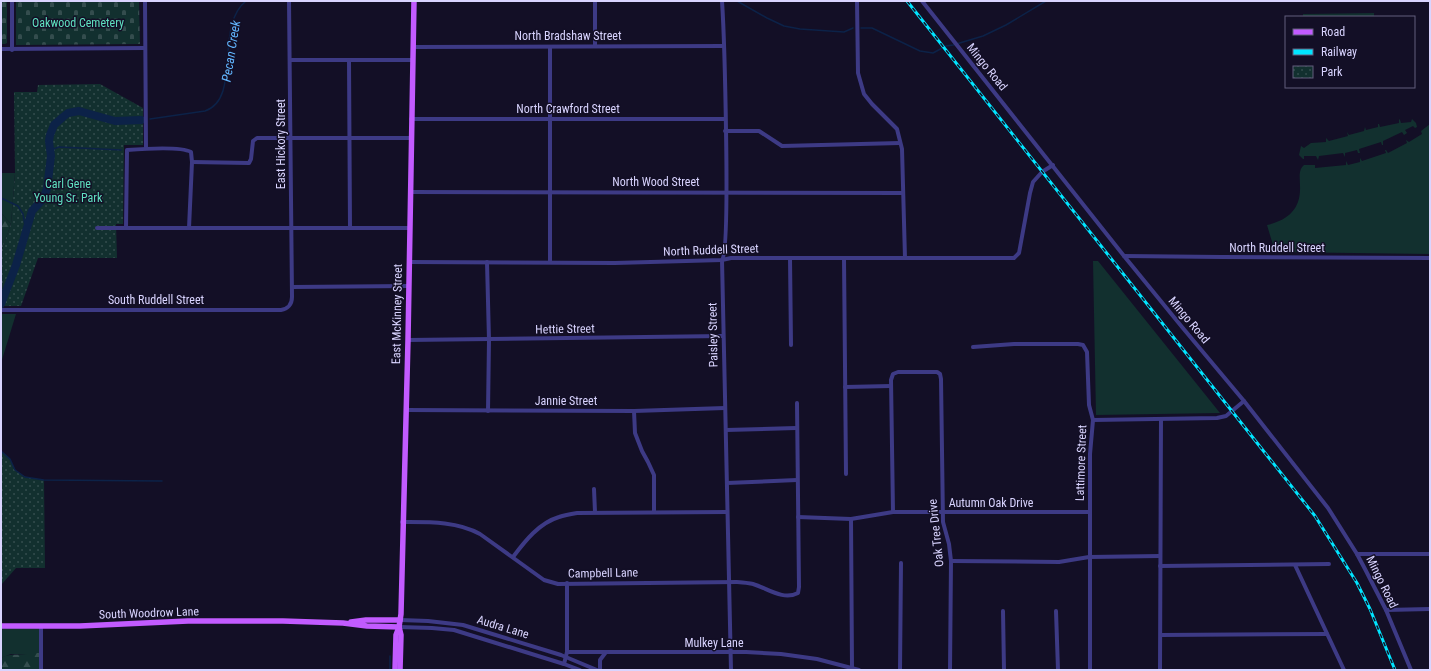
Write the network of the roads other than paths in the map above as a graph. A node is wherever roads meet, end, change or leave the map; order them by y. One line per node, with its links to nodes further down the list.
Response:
1 (12, 1): 15 (street)
2 (145, 1): 13 (street)
3 (289, 1): 16 (street, East Hickory Street)
4 (414, 1): 11 (main road, East McKinney Street)
5 (595, 1): 9 (street)
6 (722, 1): 10 (street, Paisley Street)
7 (856, 1): 26 (street)
8 (922, 1): 29 (street, Mingo Road)
9 (595, 46): 10 (street, North Bradshaw Street); 12 (street, North Bradshaw Street)
10 (724, 46): 21 (street, Paisley Street)
11 (413, 47): 12 (street, North Bradshaw Street); 17 (main road, East McKinney Street)
12 (550, 47): 20 (street)
13 (145, 48): 15 (street); 27 (street)
14 (1, 49): 15 (street)
15 (12, 50)
16 (290, 60): 18 (street); 23 (street, East Hickory Street)
17 (413, 60): 18 (street); 19 (main road, East McKinney Street)
18 (349, 61): 24 (street)
19 (411, 119): 20 (street, North Crawford Street); 25 (main road, East McKinney Street)
20 (550, 119): 21 (street, North Crawford Street); 31 (street)
21 (725, 119): 22 (street, Paisley Street)
22 (725, 131): 26 (street); 32 (street, Paisley Street)
23 (291, 138): 24 (street); 28 (street); 37 (street, East Hickory Street)
24 (350, 138): 25 (street); 38 (street)
25 (411, 138): 30 (main road, East McKinney Street)
26 (900, 143): 33 (street)
27 (146, 148): 28 (street); 35 (street)
28 (192, 162): 36 (street)
29 (1053, 164): 40 (street, Mingo Road); 43 (street, North Ruddell Street)
30 (410, 192): 31 (street, North Wood Street); 39 (main road, East McKinney Street)
31 (550, 192): 32 (street, North Wood Street); 48 (street)
32 (726, 192): 33 (street, North Wood Street); 45 (street, Paisley Street)
33 (902, 193): 43 (street)
34 (97, 228): 35 (street)
35 (126, 228): 36 (street)
36 (189, 228): 37 (street)
37 (291, 228): 38 (street); 50 (street, East Hickory Street)
38 (350, 228): 39 (street)
39 (410, 228): 46 (main road, East McKinney Street)
40 (1124, 256): 44 (street, North Ruddell Street); 59 (street, Mingo Road)
41 (790, 258): 42 (street, North Ruddell Street); 45 (street, North Ruddell Street); 55 (street)
42 (844, 258): 43 (street, North Ruddell Street); 58 (street)
43 (905, 258)
44 (1430, 258)
45 (722, 260): 48 (street, North Ruddell Street); 52 (street, Paisley Street)
46 (409, 262): 47 (street, North Ruddell Street); 49 (main road, East McKinney Street)
47 (486, 262): 48 (street, North Ruddell Street); 54 (street)
48 (550, 262)
49 (408, 286): 50 (street); 53 (main road, East McKinney Street)
50 (292, 287): 51 (street, South Ruddell Street)
51 (1, 310)
52 (723, 336): 54 (street, Hettie Street); 61 (street, Paisley Street)
53 (408, 340): 54 (street, Hettie Street); 62 (main road, East McKinney Street)
54 (489, 340): 63 (street)
55 (791, 345)
56 (973, 347): 66 (street, Lattimore Street)
57 (891, 386): 58 (street); 76 (street); 78 (street, Oak Tree Drive)
58 (845, 387): 69 (street)
59 (1244, 401): 65 (street); 82 (street, Mingo Road)
60 (796, 403): 67 (street)
61 (725, 408): 64 (street, Jannie Street); 68 (street, Paisley Street)
62 (406, 410): 63 (street, Jannie Street); 81 (main road, East McKinney Street)
63 (488, 411): 64 (street, Jannie Street)
64 (634, 411): 74 (street)
65 (1160, 419): 66 (street); 84 (street)
66 (1093, 420): 77 (street, Lattimore Street)
67 (796, 428): 68 (street); 70 (street)
68 (726, 430): 71 (street, Paisley Street)
69 (846, 474)
70 (797, 480): 71 (street); 79 (street)
71 (727, 483): 75 (street, Paisley Street)
72 (594, 489): 73 (street)
73 (594, 512): 74 (street); 85 (street)
74 (654, 512): 75 (street)
75 (727, 512): 92 (street, Paisley Street)
76 (893, 512): 78 (street, Autumn Oak Drive); 80 (street, Autumn Oak Drive)
77 (1089, 512): 78 (street, Autumn Oak Drive); 86 (street, Lattimore Street)
78 (942, 513): 87 (street, Oak Tree Drive)
79 (798, 517): 80 (street, Autumn Oak Drive); 92 (street, Campbell Lane)
80 (851, 519): 112 (street)
81 (402, 522): 85 (street, Campbell Lane); 98 (main road, East McKinney Street)
82 (1357, 554): 83 (street); 95 (street, Mingo Road)
83 (1430, 554)
84 (1160, 556): 86 (street); 91 (street)
85 (513, 557): 93 (street, Campbell Lane)
86 (1090, 557): 87 (street); 125 (street, Lattimore Street)
87 (950, 561): 122 (street, Oak Tree Drive)
88 (901, 563): 121 (street)
89 (1329, 564): 90 (street)
90 (1295, 565): 91 (street); 104 (street)
91 (1160, 566): 105 (street)
92 (729, 582): 93 (street, Campbell Lane); 109 (street, Paisley Street)
93 (567, 584): 107 (street)
94 (1430, 609): 95 (street)
95 (1386, 610): 128 (street, Mingo Road)
96 (1003, 611): 123 (street)
97 (1056, 611): 124 (street)
98 (400, 620): 99 (main road); 102 (main road, East McKinney Street); 103 (street, Audra Lane)
99 (343, 623): 101 (main road, South Woodrow Lane); 102 (main road)
100 (1, 626): 101 (main road, South Woodrow Lane)
101 (41, 626): 113 (street)
102 (399, 627): 106 (street, Audra Lane); 114 (main road, East McKinney Street); 115 (main road, East McKinney Street)
103 (485, 633): 106 (street); 110 (street, Audra Lane)
104 (1327, 634): 105 (street); 127 (street)
105 (1161, 635): 126 (street)
106 (483, 639): 111 (street, Audra Lane)
107 (568, 652): 108 (street, Mulkey Lane); 110 (street)
108 (606, 652): 109 (street, Mulkey Lane); 118 (street)
109 (730, 653): 112 (street, Mulkey Lane); 119 (street, Paisley Street)
110 (567, 657): 111 (street); 117 (street, Audra Lane)
111 (564, 664): 116 (street, Audra Lane)
112 (852, 668): 120 (street, Mulkey Lane)
113 (41, 670)
114 (395, 670)
115 (400, 670)
116 (580, 670)
117 (597, 670)
118 (600, 670)
119 (731, 670)
120 (859, 670)
121 (900, 670)
122 (950, 670)
123 (1004, 670)
124 (1058, 670)
125 (1090, 670)
126 (1160, 670)
127 (1344, 670)
128 (1411, 670)

